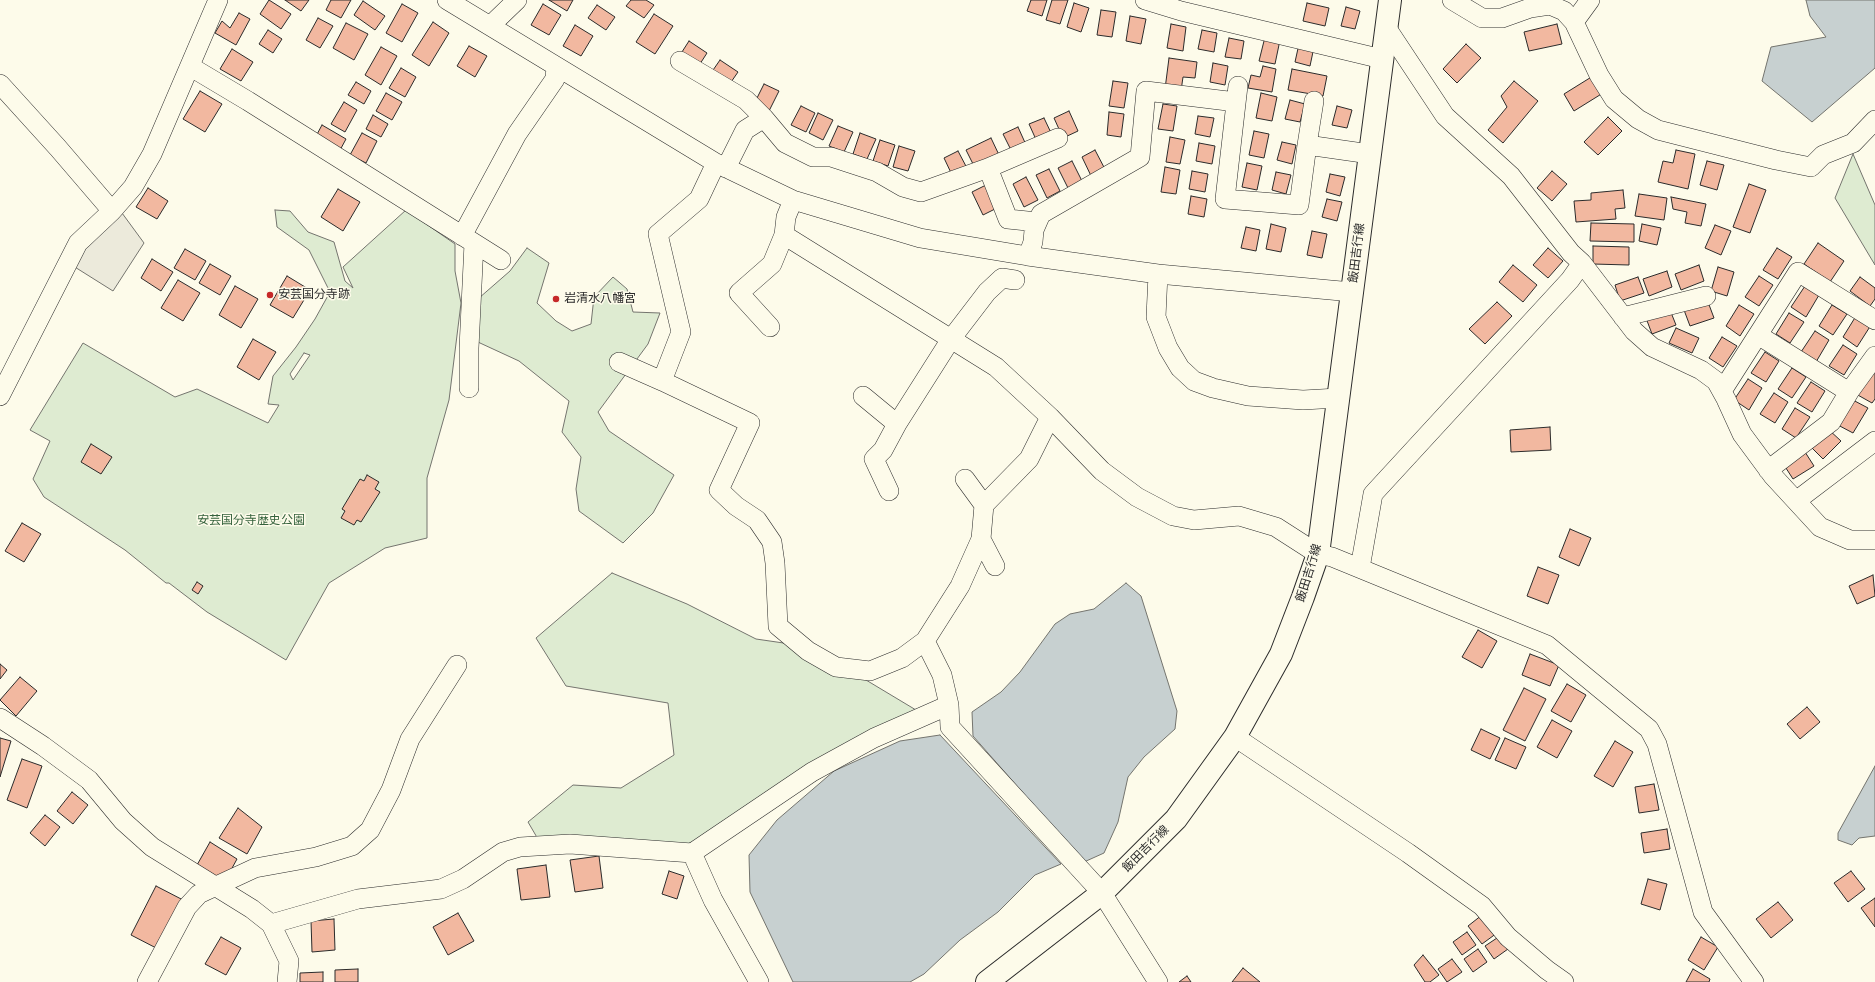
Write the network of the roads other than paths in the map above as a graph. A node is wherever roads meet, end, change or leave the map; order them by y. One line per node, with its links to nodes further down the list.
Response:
1 (218, 0): 14 (street)
2 (447, 0): 9 (street)
3 (517, 0): 9 (street)
4 (1145, 0): 11 (street)
5 (1390, 0): 10 (main road, 飯田吉行線)
6 (1452, 0): 8 (street)
7 (1590, 0): 8 (street)
8 (1574, 22): 18 (street)
9 (490, 26): 13 (street)
10 (1386, 27): 11 (main road, 飯田吉行線); 31 (street)
11 (1382, 59): 21 (main road, 飯田吉行線)
12 (680, 60): 17 (street)
13 (556, 66): 22 (street); 28 (street)
14 (191, 67): 25 (street); 28 (street)
15 (0, 84): 25 (street)
16 (1314, 101): 20 (street)
17 (764, 118): 22 (street); 23 (street)
18 (1875, 120)
19 (1058, 138): 23 (street)
20 (1307, 145): 21 (street); 26 (street)
21 (1370, 154): 34 (main road, 飯田吉行線)
22 (721, 166): 24 (street); 43 (street)
23 (988, 168): 26 (street)
24 (793, 200): 27 (street); 29 (street)
25 (112, 212): 47 (street)
26 (1037, 222): 29 (street)
27 (784, 235): 38 (street); 40 (street)
28 (468, 239): 30 (street); 44 (street)
29 (1028, 256): 32 (street)
30 (501, 260)
31 (1582, 263): 36 (street); 62 (street)
32 (1158, 274): 34 (street); 49 (street)
33 (1015, 280): 40 (street)
34 (1352, 292): 49 (main road, 飯田吉行線)
35 (1706, 296): 36 (street)
36 (1623, 317): 45 (street)
37 (1875, 320): 39 (street)
38 (770, 327)
39 (1758, 335): 45 (street); 46 (street)
40 (951, 340): 50 (street); 51 (street)
41 (1875, 356): 46 (street)
42 (619, 362): 43 (street)
43 (662, 381): 63 (street)
44 (469, 388)
45 (1722, 391): 53 (street)
46 (1849, 392): 53 (street)
47 (0, 396)
48 (863, 396): 51 (street)
49 (1338, 398): 60 (main road, 飯田吉行線)
50 (1050, 417): 57 (street); 60 (street)
51 (897, 424): 55 (street)
52 (1875, 441): 56 (street)
53 (1768, 470): 56 (street)
54 (964, 479): 57 (street)
55 (890, 491)
56 (1796, 501): 59 (street)
57 (984, 505): 58 (street)
58 (982, 539): 61 (street); 63 (street)
59 (1875, 540)
60 (1318, 554): 62 (street); 67 (main road, 飯田吉行線)
61 (995, 566)
62 (1360, 568): 78 (street)
63 (925, 641): 65 (street)
64 (456, 665): 69 (street)
65 (949, 705): 68 (street); 70 (street)
66 (0, 718): 69 (street)
67 (1235, 737): 70 (main road, 飯田吉行線); 77 (street)
68 (692, 853): 71 (street); 74 (street)
69 (214, 886): 71 (street); 72 (street)
70 (1102, 893): 75 (main road, 飯田吉行線); 76 (street)
71 (271, 924): 73 (street)
72 (147, 982)
73 (287, 982)
74 (759, 982)
75 (987, 982)
76 (1158, 982)
77 (1564, 982)
78 (1754, 982)

